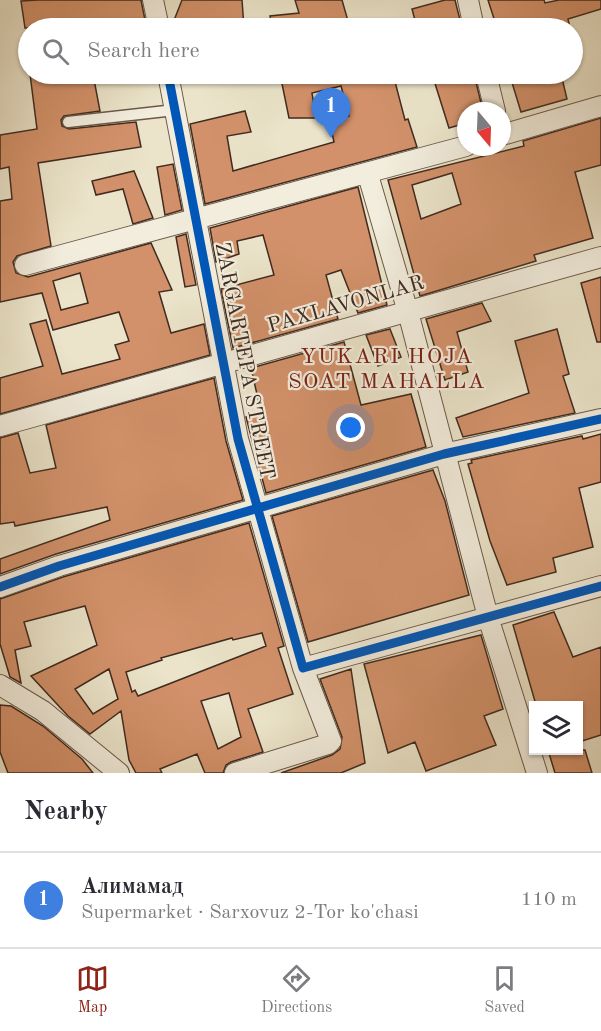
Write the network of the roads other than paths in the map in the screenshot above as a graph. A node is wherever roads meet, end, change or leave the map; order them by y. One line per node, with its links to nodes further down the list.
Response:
1 (153, 0): 3 (street)
2 (468, 0): 4 (street)
3 (157, 18)
4 (472, 18)
5 (170, 84): 9 (street, ZARGARTEPA STREET)
6 (488, 84): 7 (street)
7 (493, 102)
8 (601, 106): 11 (street)
9 (175, 110): 10 (lane); 14 (street, ZARGARTEPA STREET)
10 (68, 122)
11 (511, 132)
12 (457, 149): 13 (street)
13 (368, 175): 14 (street); 17 (street)
14 (197, 217): 16 (street); 18 (street, ZARGARTEPA STREET)
15 (601, 257): 17 (street, PAXLAVONLAR)
16 (25, 265)
17 (408, 312): 18 (street, PAXLAVONLAR); 21 (street)
18 (225, 365): 20 (street, PAXLAVONLAR); 22 (street, ZARGARTEPA STREET)
19 (601, 419): 21 (street)
20 (0, 426)
21 (444, 454): 22 (street); 25 (street)
22 (257, 510): 24 (street); 26 (street, ZARGARTEPA STREET)
23 (601, 586): 25 (street)
24 (0, 587)
25 (488, 617): 26 (street); 30 (street)
26 (303, 668): 29 (street, ZARGARTEPA STREET)
27 (0, 685): 28 (street)
28 (116, 771)
29 (235, 773)
30 (537, 773)

